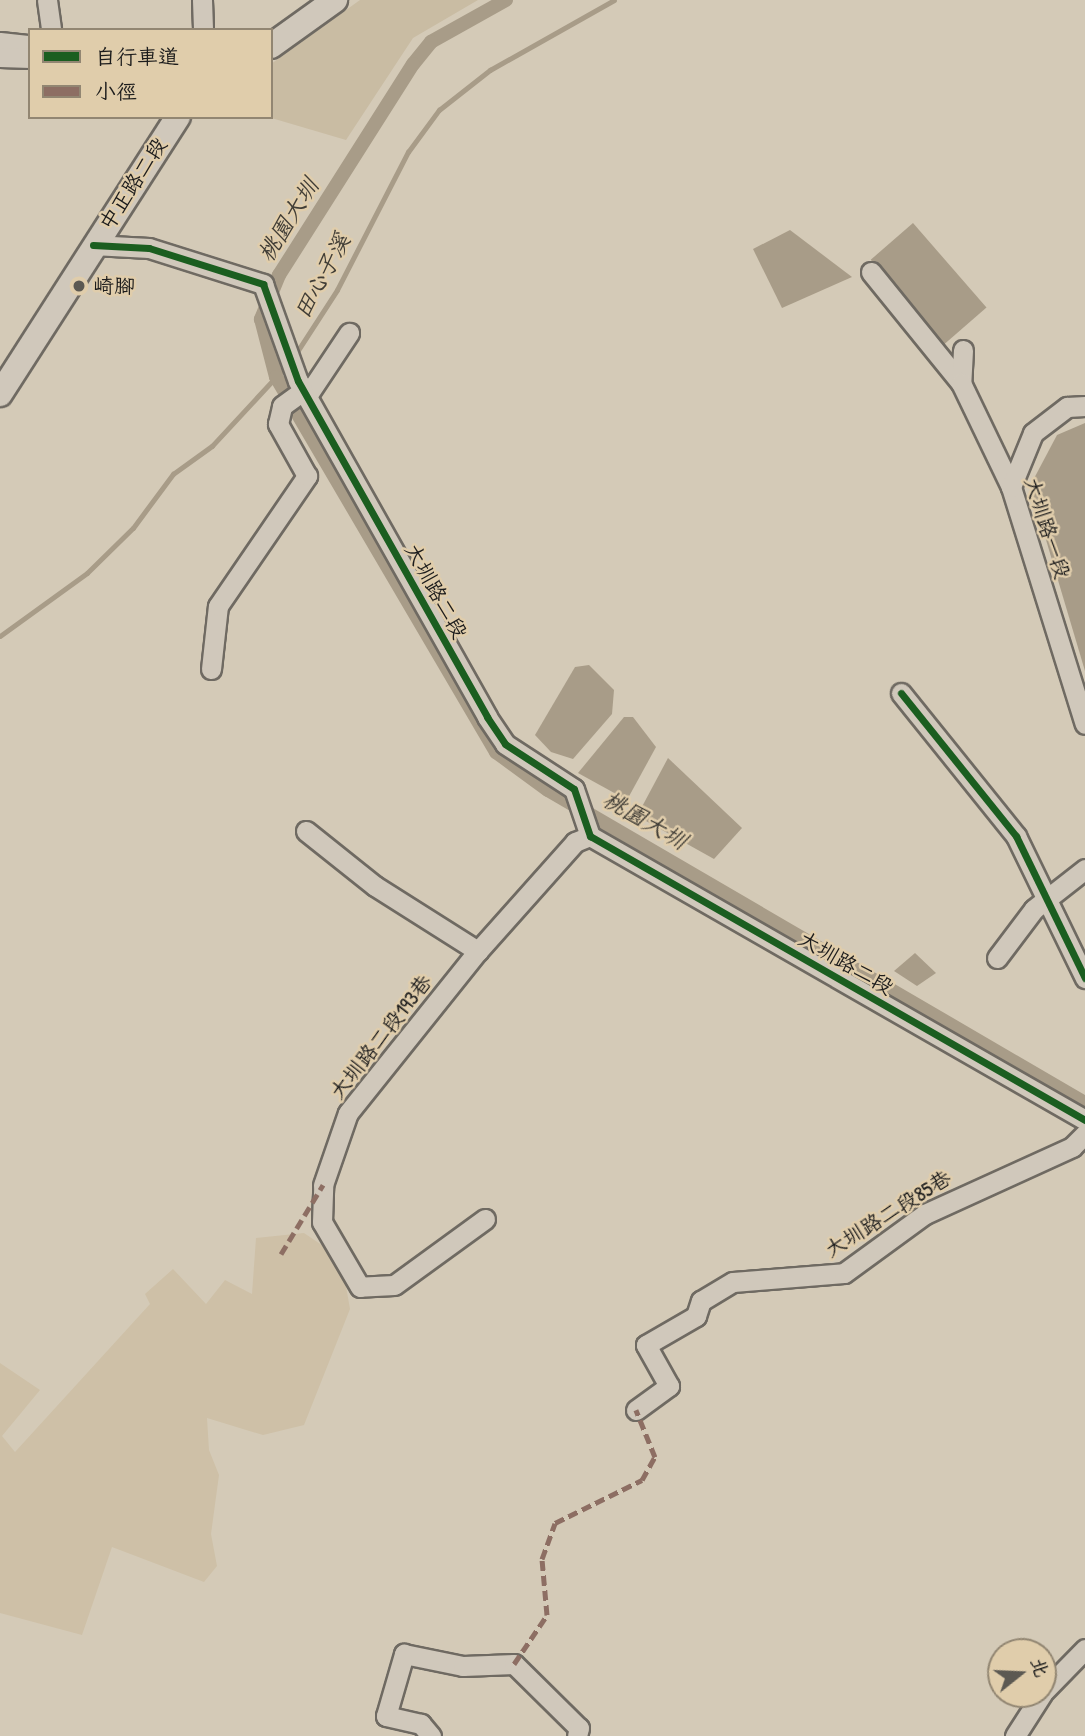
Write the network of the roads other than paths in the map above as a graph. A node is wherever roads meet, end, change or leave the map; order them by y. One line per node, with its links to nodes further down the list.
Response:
1 (47, 0): 4 (street)
2 (201, 0): 5 (street)
3 (335, 0): 8 (main road)
4 (51, 28)
5 (203, 28)
6 (0, 42): 7 (street)
7 (28, 45)
8 (273, 45)
9 (0, 57): 10 (street)
10 (28, 58)
11 (177, 119): 12 (main road, 中正路二段)
12 (93, 245): 17 (street); 18 (main road, 中正路二段)
13 (871, 272): 16 (street)
14 (349, 333): 17 (street)
15 (963, 350): 16 (street, 大圳路一段)
16 (961, 383): 20 (street, 大圳路一段)
17 (298, 393): 21 (street); 25 (street, 大圳路二段)
18 (0, 394)
19 (1085, 406): 20 (street)
20 (1011, 487): 23 (street, 大圳路一段)
21 (211, 668)
22 (901, 693): 27 (street)
23 (1085, 724)
24 (306, 831): 28 (street)
25 (590, 836): 28 (street, 大圳路二段193巷); 31 (street, 大圳路二段)
26 (1085, 869): 27 (street)
27 (1047, 899): 29 (street); 30 (street)
28 (478, 951): 33 (street, 大圳路二段193巷)
29 (997, 958)
30 (1085, 978)
31 (1085, 1120)
32 (1085, 1135): 34 (street, 大圳路二段85巷)
33 (485, 1219)
34 (636, 1410)
35 (1085, 1648): 36 (street)
36 (1057, 1677)
37 (1033, 1708): 40 (street)
38 (578, 1732): 39 (street)
39 (430, 1736)
40 (1015, 1736)

